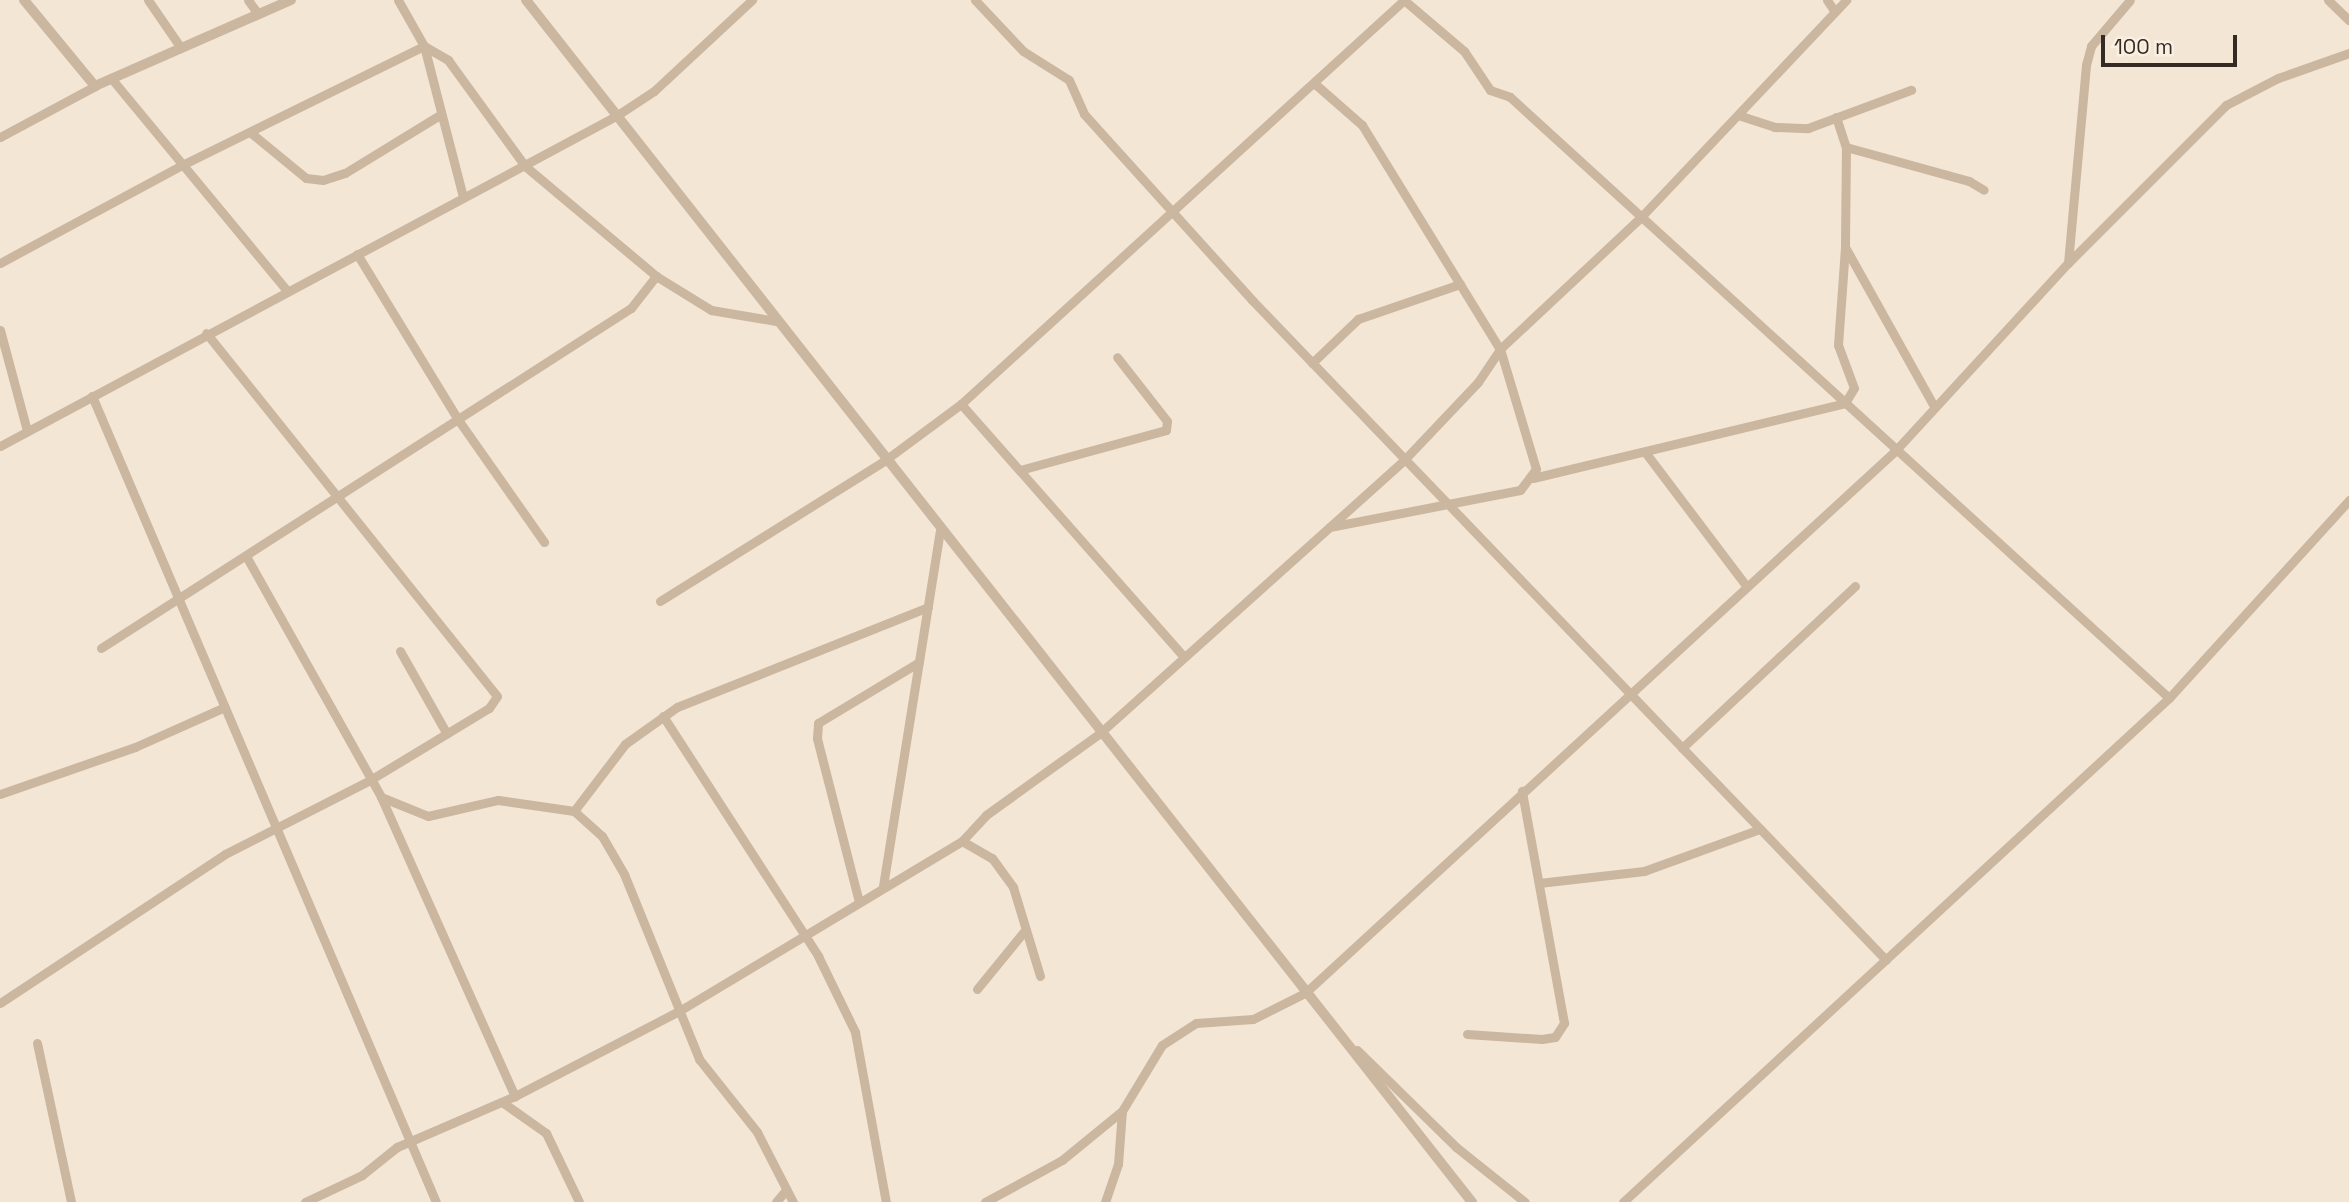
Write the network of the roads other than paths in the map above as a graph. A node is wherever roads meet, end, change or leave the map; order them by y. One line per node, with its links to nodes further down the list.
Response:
1 (24, 0): 22 (street)
2 (148, 0): 18 (street)
3 (248, 0): 15 (street)
4 (292, 0): 15 (street)
5 (398, 0): 17 (street)
6 (526, 0): 26 (street)
7 (752, 0): 26 (street)
8 (975, 0): 35 (street)
9 (1404, 0): 21 (street); 36 (street)
10 (1828, 0): 14 (street)
11 (1846, 0): 14 (street)
12 (2130, 0): 39 (street)
13 (2328, 0): 16 (street)
14 (1835, 12): 24 (street)
15 (258, 13): 18 (street)
16 (2349, 20)
17 (424, 46): 25 (street); 28 (street); 32 (street)
18 (181, 48): 20 (street)
19 (2349, 53): 39 (street)
20 (111, 78): 22 (street); 31 (street)
21 (1314, 83): 35 (street); 42 (street)
22 (95, 86): 29 (street)
23 (1911, 90): 27 (street)
24 (1738, 115): 27 (street); 36 (street)
25 (438, 116): 28 (street); 34 (street)
26 (615, 116): 32 (street); 44 (street)
27 (1836, 117): 30 (street)
28 (250, 133): 31 (street)
29 (0, 137)
30 (1846, 147): 33 (street); 37 (street)
31 (182, 165): 40 (street); 43 (street)
32 (525, 166): 34 (street); 41 (street)
33 (1984, 190)
34 (464, 197): 38 (street)
35 (1173, 212): 49 (street); 52 (street)
36 (1641, 217): 47 (street); 51 (street)
37 (1845, 247): 51 (street); 53 (street)
38 (357, 254): 43 (street); 54 (street)
39 (2068, 262): 53 (street)
40 (0, 263)
41 (656, 276): 44 (street); 54 (street)
42 (1460, 284): 47 (street); 49 (street)
43 (287, 291): 46 (street)
44 (776, 321): 60 (street)
45 (0, 330): 55 (street)
46 (206, 334): 50 (street); 63 (street)
47 (1500, 349): 59 (street); 62 (street)
48 (1116, 357): 61 (street)
49 (1312, 363): 59 (street)
50 (92, 396): 55 (street); 72 (street)
51 (1845, 403): 57 (street); 58 (street)
52 (961, 404): 60 (street); 61 (street)
53 (1935, 408): 57 (street)
54 (459, 421): 63 (street); 68 (street)
55 (27, 431): 56 (street)
56 (0, 446)
57 (1895, 451): 70 (street); 80 (street)
58 (1645, 452): 62 (street); 70 (street)
59 (1405, 459): 65 (street); 66 (street)
60 (884, 461): 67 (street); 73 (street)
61 (1020, 470): 77 (street)
62 (1533, 478): 65 (street)
63 (337, 499): 69 (street); 84 (street)
64 (2349, 500): 80 (street)
65 (1449, 505): 66 (street); 79 (street)
66 (1328, 527): 77 (street)
67 (940, 532): 74 (street); 83 (street)
68 (544, 541)
69 (246, 556): 72 (street); 86 (street)
70 (1745, 584): 79 (street)
71 (1855, 586): 85 (street)
72 (182, 597): 75 (street); 81 (street)
73 (660, 601)
74 (928, 607): 78 (street); 82 (street)
75 (101, 648)
76 (401, 651): 84 (street)
77 (1184, 657): 83 (street)
78 (919, 662): 95 (street); 96 (street)
79 (1629, 692): 85 (street); 87 (street)
80 (2169, 698): 99 (street)
81 (225, 706): 88 (street); 92 (street)
82 (663, 716): 90 (street); 98 (street)
83 (1100, 733): 93 (street); 102 (street)
84 (447, 734): 86 (street)
85 (1682, 748): 91 (street)
86 (370, 780): 89 (street); 92 (street)
87 (1522, 792): 94 (street); 102 (street)
88 (0, 794)
89 (381, 797): 90 (street); 108 (street)
90 (574, 811): 104 (street)
91 (1760, 829): 94 (street); 99 (street)
92 (274, 830): 103 (street); 111 (street)
93 (962, 841): 95 (street); 97 (street)
94 (1539, 883): 106 (street)
95 (883, 886): 96 (street)
96 (859, 902): 98 (street)
97 (1026, 929): 100 (street); 101 (street)
98 (804, 938): 104 (street); 120 (street)
99 (1886, 960): 125 (street)
100 (1040, 976)
101 (977, 989)
102 (1306, 993): 105 (street); 110 (street)
103 (0, 1003)
104 (679, 1011): 108 (street); 112 (street)
105 (1331, 1025): 123 (street); 124 (street)
106 (1467, 1034)
107 (37, 1043): 114 (street)
108 (515, 1096): 109 (street)
109 (502, 1102): 111 (street); 117 (street)
110 (1122, 1111): 121 (street); 122 (street)
111 (414, 1144): 113 (street); 116 (street)
112 (786, 1190): 118 (street); 119 (street)
113 (321, 1199): 115 (street)
114 (71, 1202)
115 (304, 1202)
116 (436, 1202)
117 (579, 1202)
118 (776, 1202)
119 (793, 1202)
120 (886, 1202)
121 (985, 1202)
122 (1105, 1202)
123 (1472, 1202)
124 (1525, 1202)
125 (1623, 1202)

